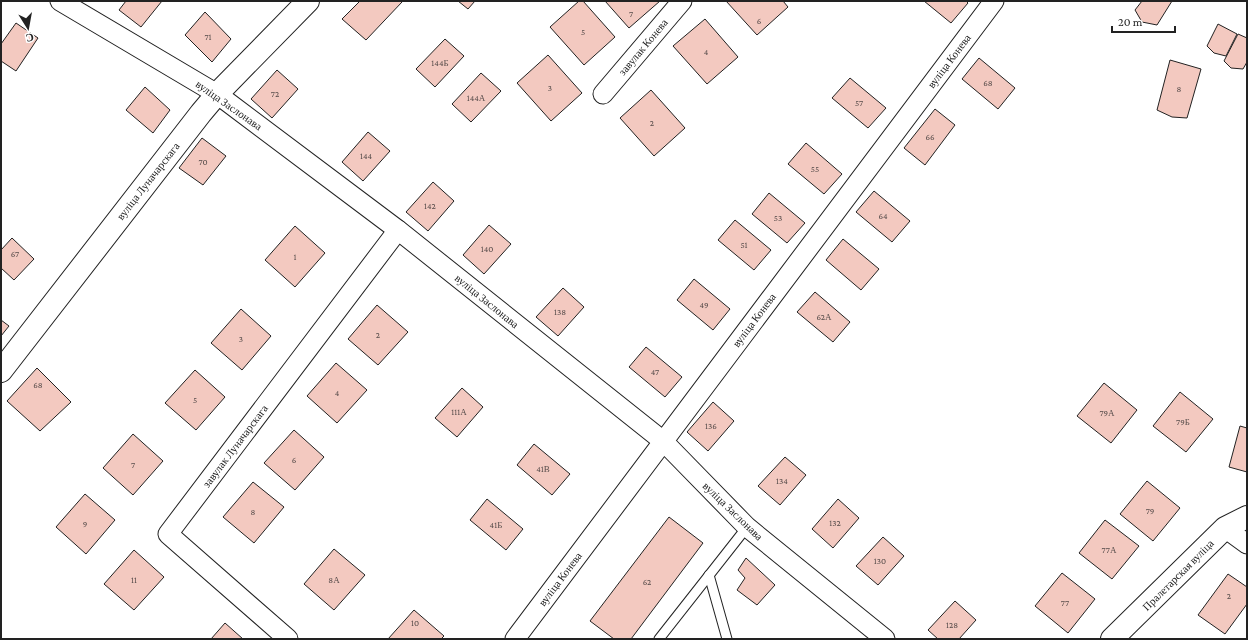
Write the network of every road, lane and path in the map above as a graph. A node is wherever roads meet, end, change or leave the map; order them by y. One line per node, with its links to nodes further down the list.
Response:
1 (60, 1): 5 (street, вуліца Заслонава)
2 (308, 1): 5 (street, вуліца Луначарскага)
3 (682, 1): 6 (street, завулак Конева)
4 (994, 1): 9 (street, вуліца Конева)
5 (218, 94): 7 (street, вуліца Заслонава); 8 (street, вуліца Луначарскага)
6 (604, 94)
7 (398, 230): 9 (street, вуліца Заслонава); 15 (street, завулак Луначарскага)
8 (1, 371)
9 (663, 441): 11 (street, вуліца Заслонава); 16 (street, вуліца Конева)
10 (1247, 517): 12 (street, Пралетарская вуліца)
11 (747, 527): 14 (lane); 19 (street, вуліца Заслонава)
12 (1225, 528): 13 (street); 20 (street, Пралетарская вуліца)
13 (1247, 544)
14 (709, 575): 17 (lane); 18 (lane)
15 (288, 639)
16 (515, 639)
17 (659, 639)
18 (727, 639)
19 (885, 639)
20 (1112, 639)

